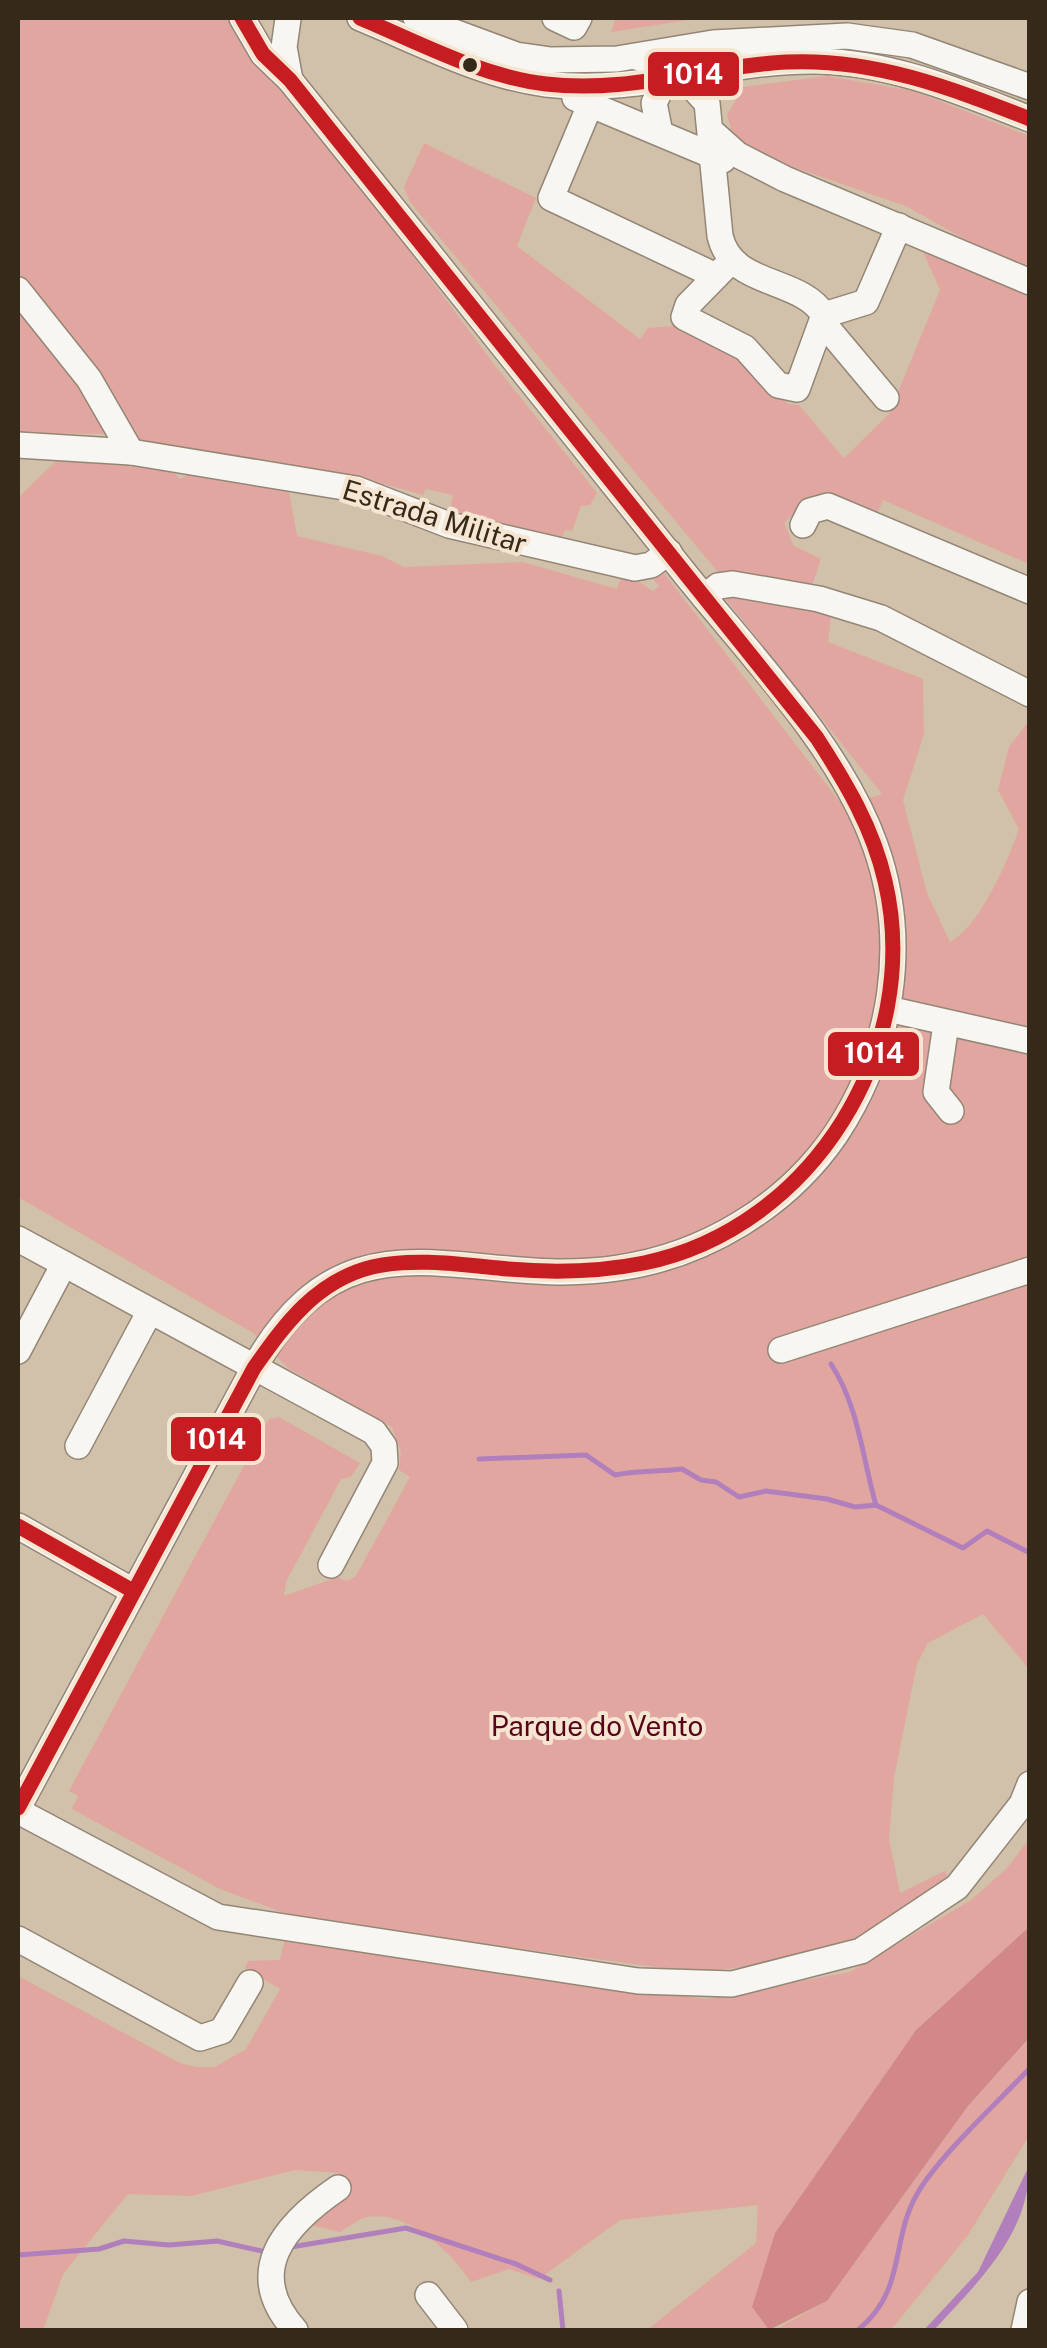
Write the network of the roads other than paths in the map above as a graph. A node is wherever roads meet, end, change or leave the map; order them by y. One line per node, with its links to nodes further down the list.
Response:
1 (242, 18): 14 (street)
2 (250, 18): 3 (street)
3 (289, 18): 14 (street)
4 (360, 18): 15 (street)
5 (416, 18): 11 (street)
6 (735, 18): 10 (street)
7 (788, 18): 8 (street)
8 (848, 36): 9 (street); 16 (street)
9 (759, 42): 10 (street); 13 (street)
10 (713, 43): 11 (street)
11 (636, 57): 13 (street)
12 (744, 68): 13 (street); 18 (street); 19 (street)
13 (674, 74): 15 (street); 19 (street); 20 (street)
14 (290, 80): 32 (street)
15 (543, 84): 17 (street)
16 (1030, 87)
17 (590, 104): 20 (street); 24 (street)
18 (1030, 119)
19 (709, 121): 20 (street); 21 (street); 22 (street)
20 (666, 135): 21 (street)
21 (713, 157): 22 (street); 24 (street)
22 (785, 179): 23 (street)
23 (899, 226): 25 (street); 27 (street)
24 (724, 268): 27 (street); 27 (street)
25 (1030, 282)
26 (18, 290): 30 (street)
27 (824, 319): 28 (street)
28 (886, 398)
29 (18, 445): 30 (street, Estrada Militar)
30 (132, 452): 32 (street, Estrada Militar)
31 (803, 526): 33 (street)
32 (669, 552): 34 (street)
33 (1030, 591)
34 (704, 596): 35 (street); 36 (street)
35 (1030, 694)
36 (888, 1009): 37 (street); 46 (street)
37 (946, 1024): 38 (street); 39 (street)
38 (1030, 1041)
39 (952, 1111)
40 (18, 1239): 41 (street)
41 (64, 1264): 43 (street); 45 (street)
42 (1030, 1270): 44 (street)
43 (150, 1311): 46 (street); 47 (street)
44 (781, 1350)
45 (18, 1352)
46 (254, 1368): 49 (street); 50 (street)
47 (78, 1446)
48 (21, 1538): 50 (street)
49 (330, 1564)
50 (134, 1590): 52 (street)
51 (1030, 1784): 52 (street)
52 (18, 1809)
53 (18, 1939): 54 (street)
54 (250, 1983)
55 (338, 2188): 58 (street)
56 (428, 2295): 59 (street)
57 (1030, 2302): 60 (street)
58 (296, 2330)
59 (455, 2330)
60 (1024, 2330)

